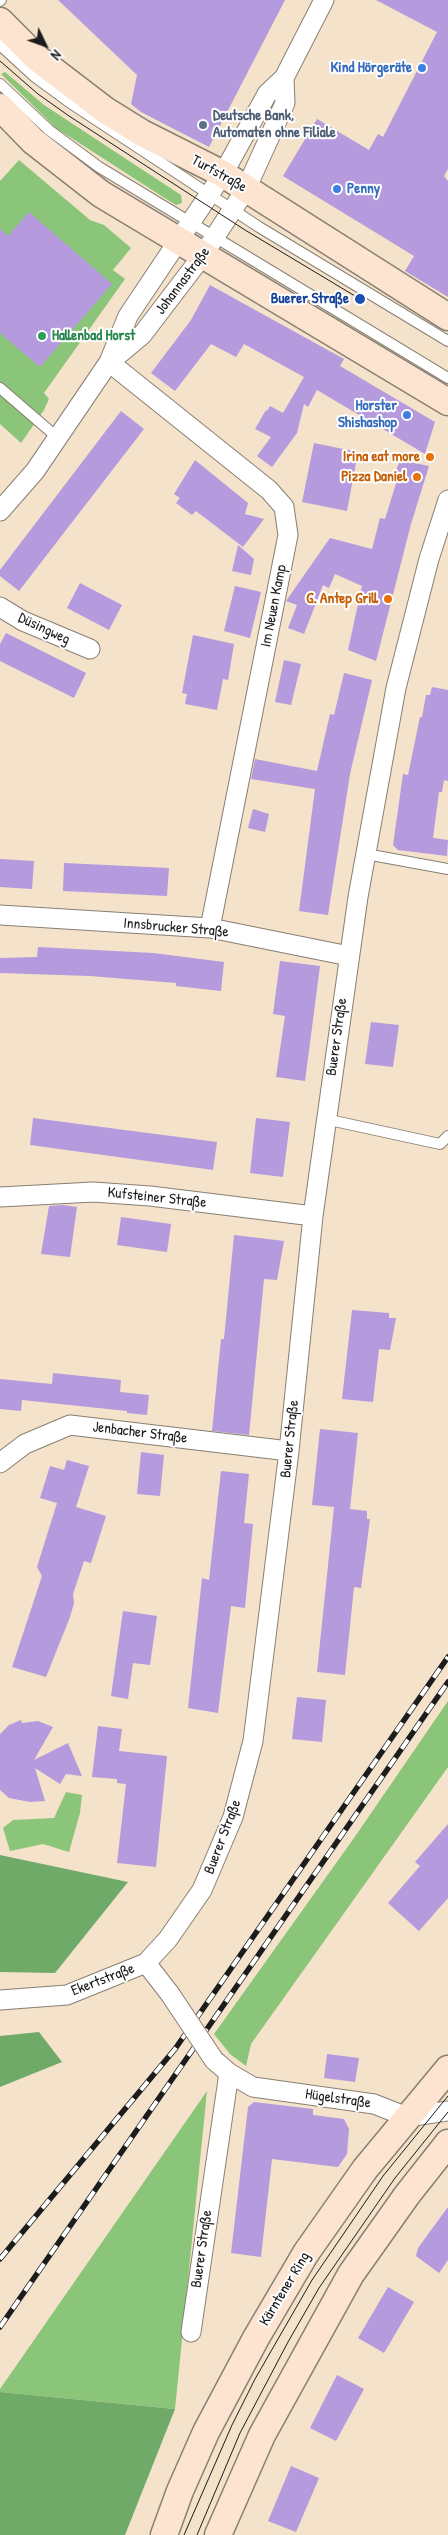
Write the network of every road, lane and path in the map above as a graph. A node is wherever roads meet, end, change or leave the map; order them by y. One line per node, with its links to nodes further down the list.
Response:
1 (324, 0): 4 (street)
2 (0, 21): 7 (main road, Turfstraße)
3 (0, 45): 7 (lane)
4 (284, 78): 7 (street, Johannastraße); 8 (street, Johannastraße)
5 (0, 84): 9 (lane)
6 (0, 107): 9 (main road)
7 (216, 184): 8 (main road, Turfstraße); 9 (street, Johannastraße)
8 (240, 200): 10 (street, Johannastraße); 11 (main road, Turfstraße); 12 (lane)
9 (185, 231): 10 (main road); 13 (street, Johannastraße)
10 (210, 246): 13 (street, Johannastraße); 14 (lane); 16 (main road)
11 (448, 316)
12 (448, 341)
13 (109, 362): 17 (street, Johannastraße); 25 (street, Im Neuen Kamp)
14 (448, 378)
15 (0, 388): 17 (lane)
16 (448, 402)
17 (58, 438): 19 (street, Johannastraße)
18 (448, 500): 22 (street, Buerer Straße)
19 (0, 511)
20 (0, 607): 21 (street, Düsingweg)
21 (90, 649)
22 (366, 854): 23 (lane); 26 (street, Buerer Straße)
23 (448, 869)
24 (0, 915): 25 (street, Innsbrucker Straße)
25 (210, 928): 26 (street, Innsbrucker Straße)
26 (349, 956): 27 (street, Buerer Straße)
27 (325, 1119): 28 (lane); 30 (street, Buerer Straße)
28 (448, 1136)
29 (0, 1197): 30 (street, Kufsteiner Straße)
30 (313, 1216): 31 (street, Buerer Straße)
31 (289, 1451): 32 (street, Jenbacher Straße); 33 (street, Buerer Straße)
32 (0, 1463)
33 (146, 1963): 34 (street, Ekertstraße); 36 (street, bridge)
34 (0, 2000)
35 (448, 2069): 38 (main road, Kärntener Ring)
36 (229, 2073): 38 (street, Hügelstraße); 40 (street, Buerer Straße)
37 (448, 2111): 38 (street, Hügelstraße)
38 (407, 2117): 41 (main road, Kärntener Ring)
39 (448, 2143): 42 (main road)
40 (191, 2332)
41 (164, 2535)
42 (218, 2535)

